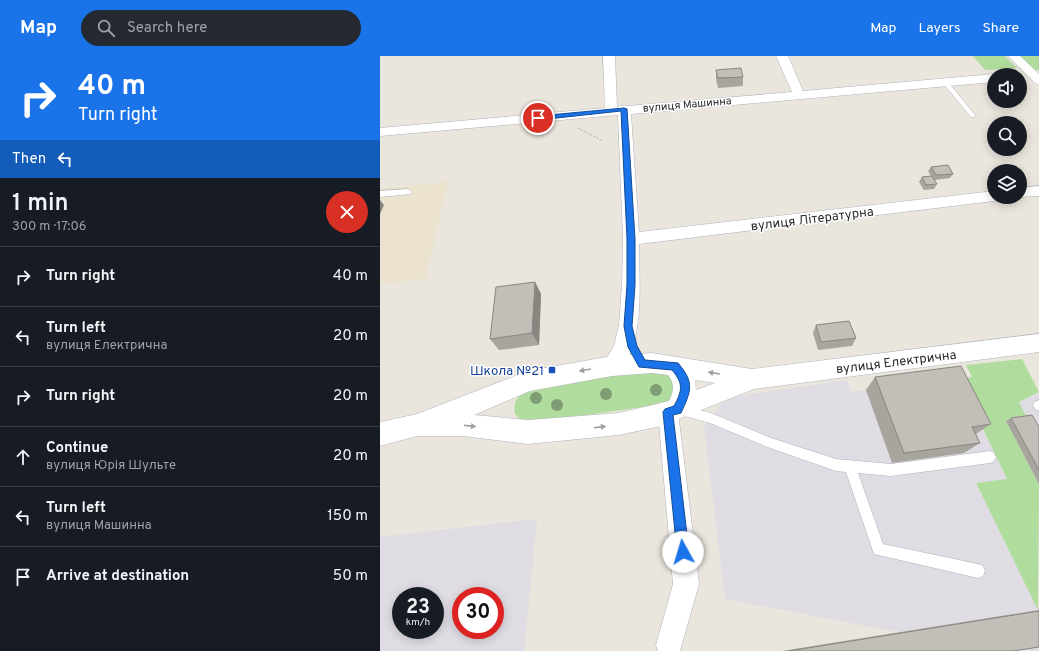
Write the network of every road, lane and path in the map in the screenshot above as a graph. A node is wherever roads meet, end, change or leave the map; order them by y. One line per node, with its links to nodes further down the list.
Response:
1 (609, 56): 8 (street)
2 (782, 56): 7 (street)
3 (1014, 56): 4 (street)
4 (1037, 76)
5 (987, 79): 6 (street, вулиця Машинна)
6 (945, 82): 7 (street, вулиця Машинна); 9 (lane)
7 (799, 95): 8 (street, вулиця Машинна)
8 (618, 110): 10 (street, вулиця Машинна); 16 (street)
9 (973, 116)
10 (380, 132)
11 (1039, 191): 13 (street)
12 (408, 192): 14 (lane)
13 (1027, 192)
14 (380, 194)
15 (987, 197): 16 (street, вулиця Літературна)
16 (631, 239): 17 (street)
17 (628, 326): 19 (street); 20 (street)
18 (1039, 343): 22 (street, вулиця Електрична)
19 (643, 364): 20 (street, вулиця Електрична); 21 (street, вулиця Електрична)
20 (612, 366): 23 (street, вулиця Електрична, one-way to 23)
21 (674, 366): 22 (street, вулиця Електрична, one-way to 21); 24 (street)
22 (753, 379): 24 (street, вулиця Електрична)
23 (507, 388): 25 (street, вулиця Електрична); 26 (street)
24 (673, 411): 26 (street, вулиця Електрична, one-way to 24); 29 (lane); 31 (street)
25 (417, 425): 26 (street, вулиця Електрична, one-way to 26); 27 (street, вулиця Електрична)
26 (507, 430)
27 (380, 434)
28 (990, 457): 29 (lane)
29 (850, 466): 30 (lane)
30 (978, 571)
31 (669, 648)

